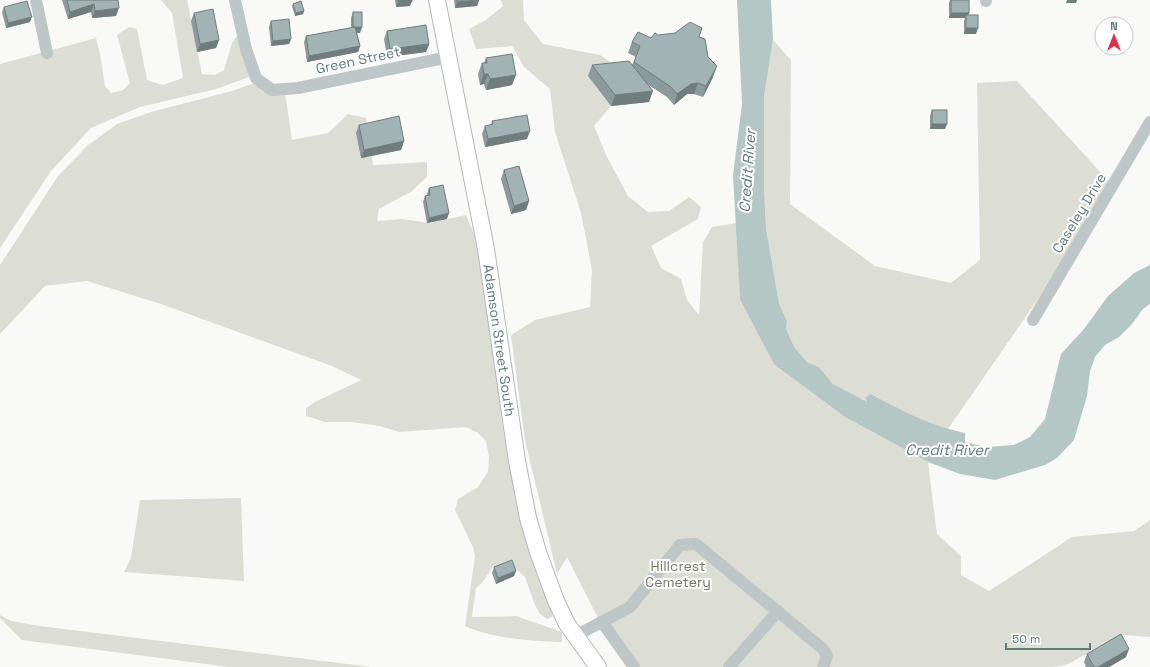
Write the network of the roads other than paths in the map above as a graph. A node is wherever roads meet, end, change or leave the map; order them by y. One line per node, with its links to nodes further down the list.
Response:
1 (36, 0): 4 (street)
2 (235, 0): 5 (street, Green Street)
3 (437, 0): 5 (main road, Adamson Street South)
4 (47, 53)
5 (449, 57): 10 (main road, Adamson Street South)
6 (1150, 122): 7 (street, Caseley Drive)
7 (1033, 320)
8 (778, 611): 9 (street); 13 (street); 14 (street)
9 (602, 622): 10 (street); 12 (street)
10 (575, 636): 11 (main road, Adamson Street South)
11 (598, 667)
12 (634, 667)
13 (729, 667)
14 (823, 667)

